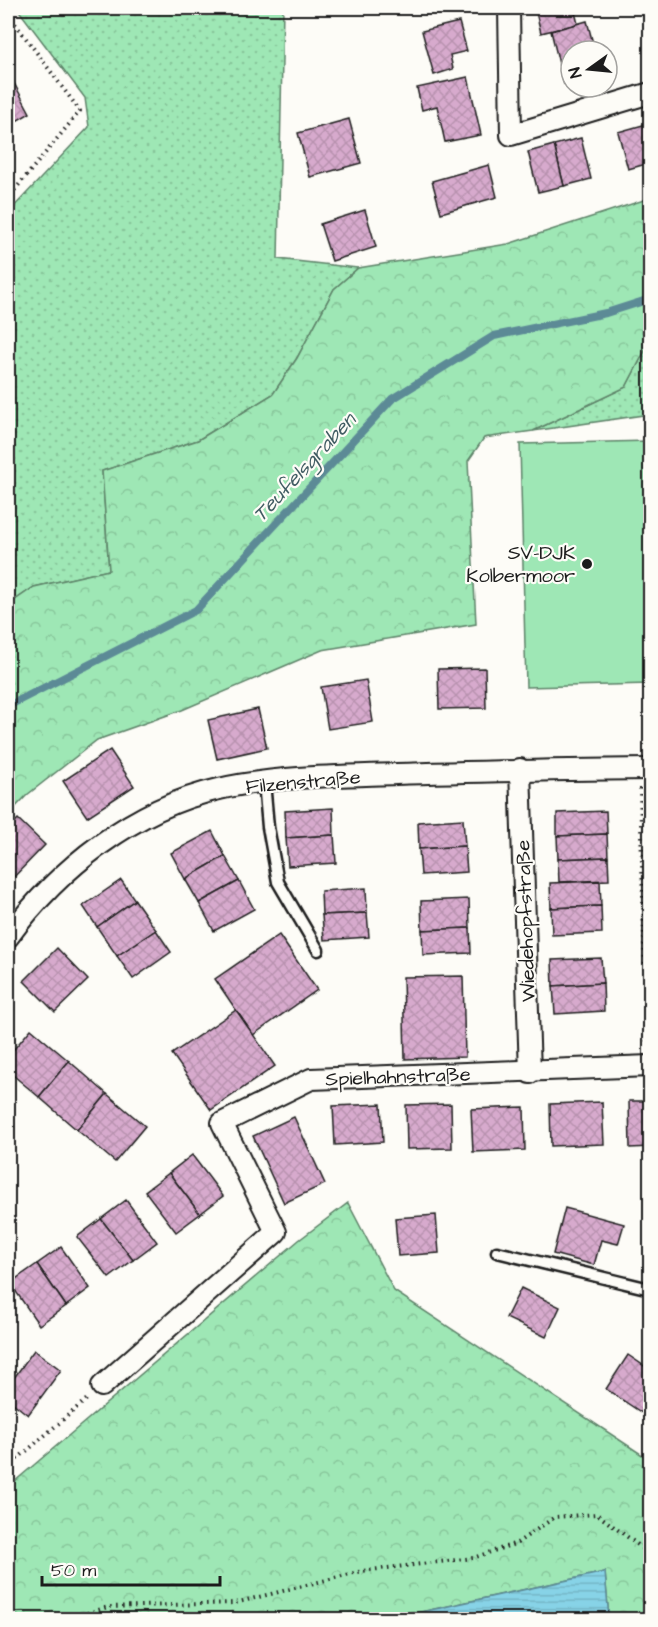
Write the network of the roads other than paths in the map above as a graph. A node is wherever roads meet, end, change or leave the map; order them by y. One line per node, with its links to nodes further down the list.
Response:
1 (509, 8): 2 (street)
2 (651, 93)
3 (520, 769): 4 (street, Filzenstraße); 5 (street, Filzenstraße); 9 (street, Wiedehopfstraße)
4 (645, 769)
5 (264, 782): 6 (street, Filzenstraße); 7 (lane)
6 (8, 936)
7 (318, 950)
8 (649, 1066): 9 (street, Spielhahnstraße)
9 (530, 1073): 12 (street, Spielhahnstraße)
10 (497, 1252): 11 (lane)
11 (651, 1289)
12 (102, 1386)

